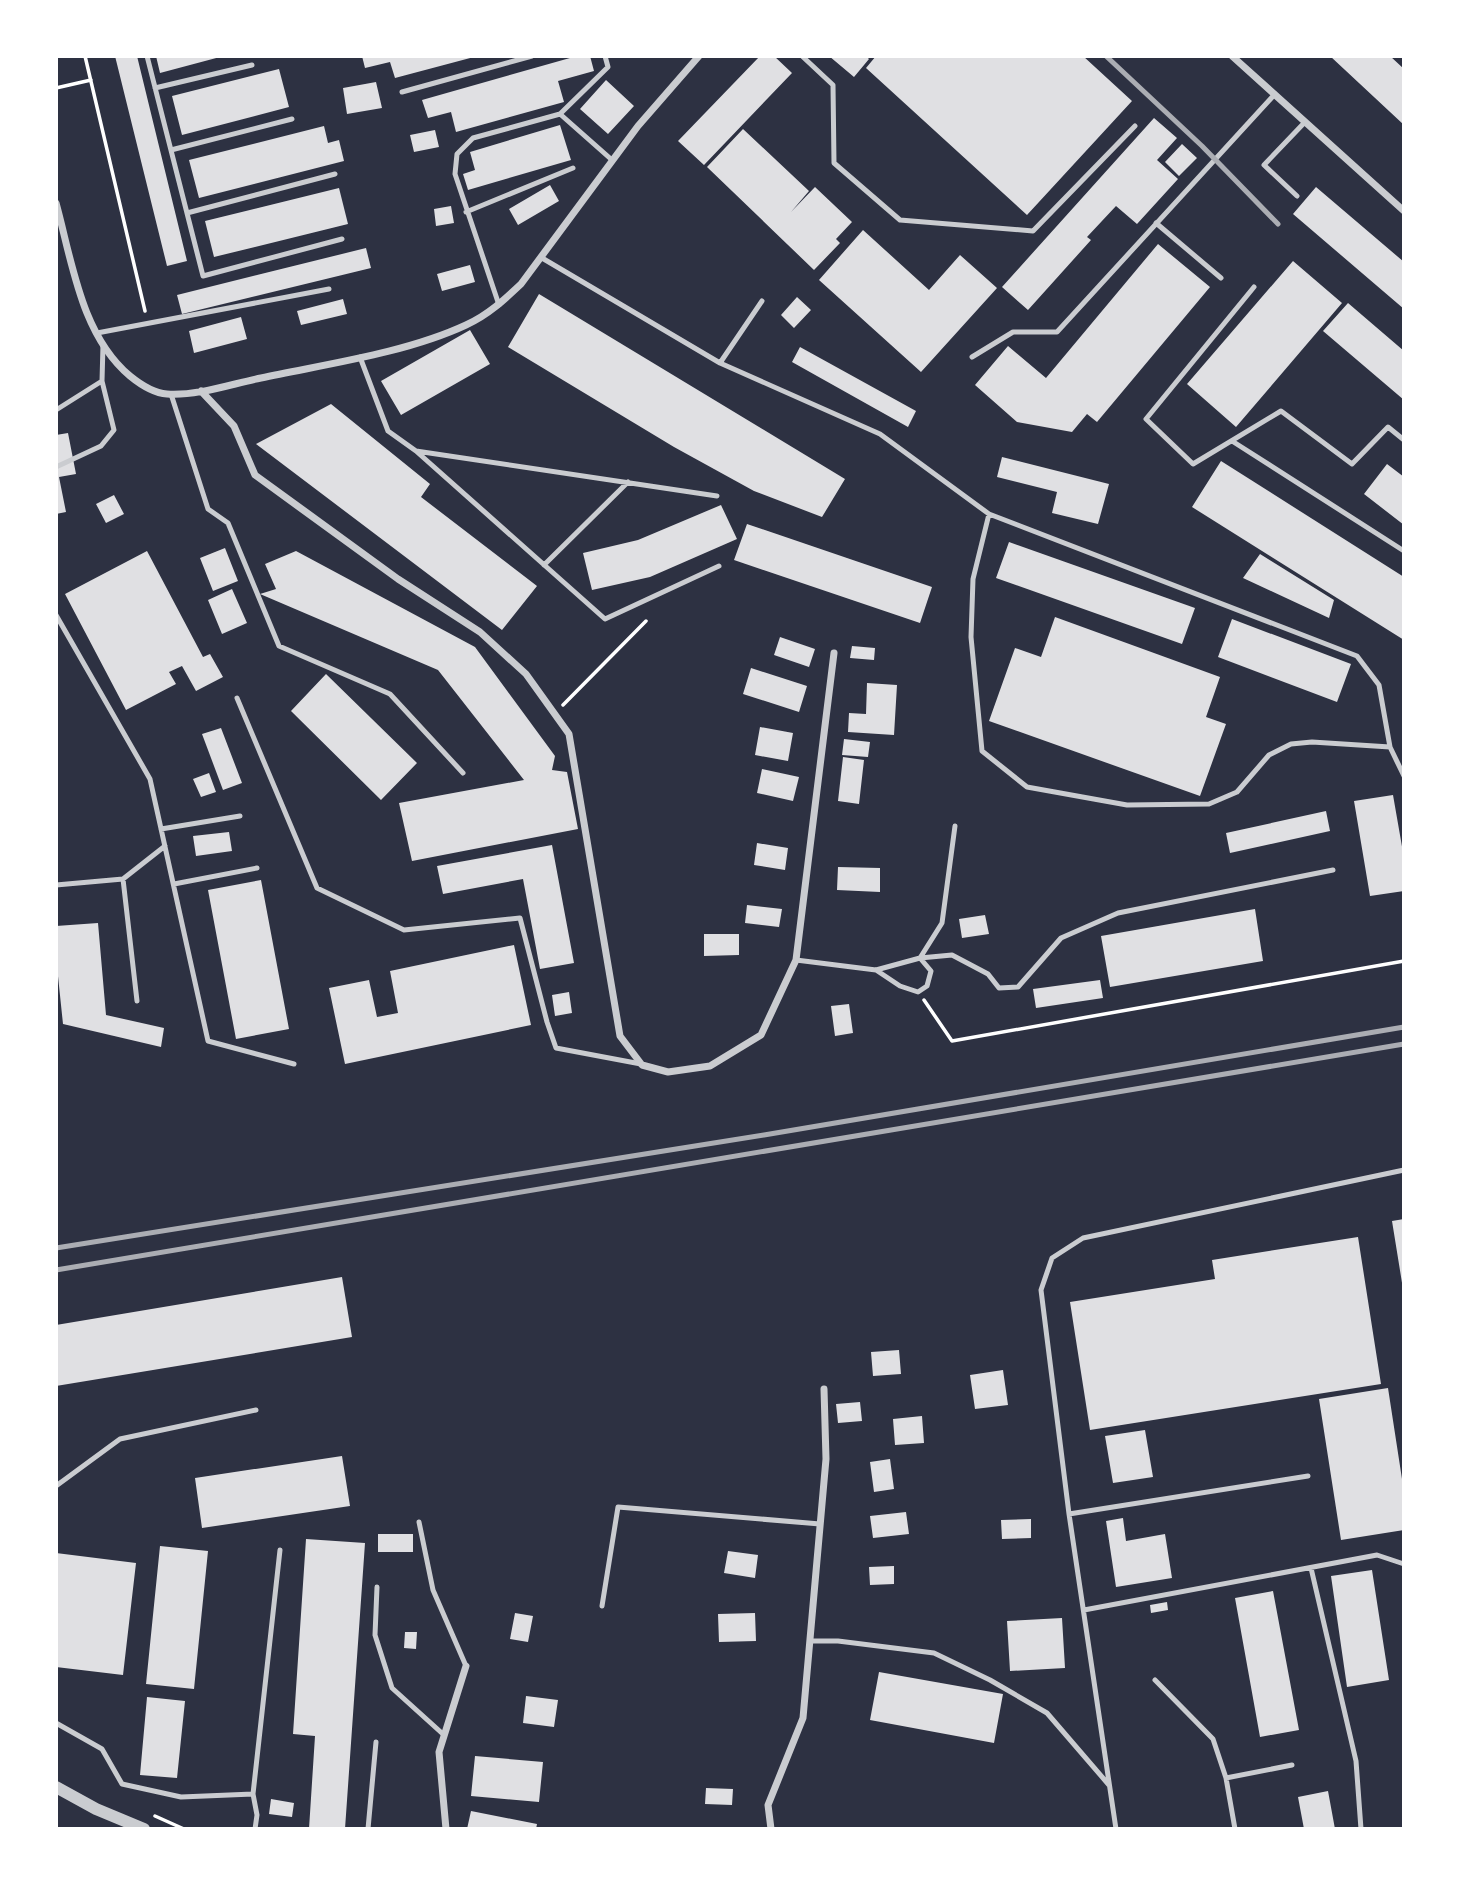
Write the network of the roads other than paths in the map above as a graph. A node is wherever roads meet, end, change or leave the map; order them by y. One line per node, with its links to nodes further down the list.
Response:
1 (147, 56): 8 (lane)
2 (532, 56): 9 (lane)
3 (605, 56): 11 (lane)
4 (699, 56): 16 (street)
5 (802, 56): 14 (lane)
6 (1232, 56): 10 (street)
7 (252, 65): 8 (lane)
8 (155, 88): 15 (lane)
9 (402, 92)
10 (1275, 94): 13 (street); 24 (lane)
11 (560, 114): 16 (lane); 22 (lane)
12 (292, 119): 15 (lane)
13 (1305, 122): 19 (lane); 21 (street)
14 (1135, 126)
15 (171, 150): 23 (lane)
16 (612, 160): 26 (street)
17 (573, 168): 22 (lane)
18 (335, 174): 23 (lane)
19 (1297, 196)
20 (56, 203): 32 (street)
21 (1404, 211)
22 (466, 212): 31 (lane)
23 (187, 213): 25 (lane)
24 (1156, 223): 27 (lane); 35 (lane)
25 (342, 239)
26 (542, 258): 31 (street); 36 (lane)
27 (1221, 278)
28 (1254, 287): 42 (lane)
29 (328, 289): 32 (lane)
30 (762, 301): 36 (lane)
31 (499, 305): 34 (street)
32 (97, 333): 33 (street)
33 (103, 345): 37 (lane); 39 (street)
34 (360, 357): 38 (street); 43 (lane)
35 (972, 357)
36 (720, 363): 47 (lane)
37 (102, 381): 40 (lane); 44 (lane)
38 (201, 391): 39 (street); 71 (street)
39 (171, 394): 55 (lane)
40 (56, 410)
41 (1404, 440): 42 (lane)
42 (1232, 441): 48 (lane)
43 (416, 451): 45 (lane); 49 (lane)
44 (56, 467)
45 (628, 482): 46 (lane); 49 (lane)
46 (717, 496)
47 (989, 514): 54 (lane); 54 (lane)
48 (1404, 551)
49 (544, 565): 50 (lane)
50 (719, 566)
51 (56, 615): 59 (lane)
52 (834, 653): 67 (street)
53 (237, 698): 71 (lane)
54 (1390, 747): 56 (lane)
55 (463, 774)
56 (1404, 776)
57 (240, 816): 59 (lane)
58 (954, 827): 66 (lane)
59 (161, 829): 60 (lane)
60 (165, 846): 63 (lane); 65 (lane)
61 (257, 868): 65 (lane)
62 (1333, 870): 66 (lane)
63 (123, 879): 64 (lane); 69 (lane)
64 (56, 884)
65 (174, 884): 70 (lane)
66 (920, 958): 68 (lane); 68 (lane)
67 (796, 960): 68 (lane); 71 (street)
68 (876, 970)
69 (137, 1001)
70 (294, 1064)
71 (642, 1065)
72 (1404, 1170): 77 (lane)
73 (824, 1389): 79 (street)
74 (256, 1409): 76 (lane)
75 (1308, 1476): 77 (lane)
76 (56, 1486)
77 (1069, 1514): 85 (lane)
78 (419, 1522): 87 (lane)
79 (820, 1524): 84 (lane); 86 (street)
80 (280, 1550): 96 (lane)
81 (1404, 1564): 82 (lane)
82 (1311, 1568): 85 (lane); 104 (lane)
83 (377, 1587): 90 (lane)
84 (602, 1606)
85 (1084, 1610): 94 (lane)
86 (810, 1641): 94 (lane); 101 (street)
87 (466, 1666): 90 (street)
88 (1155, 1680): 93 (lane)
89 (56, 1723): 96 (lane)
90 (444, 1735): 100 (street)
91 (376, 1742): 99 (lane)
92 (1292, 1765): 93 (lane)
93 (1226, 1778): 103 (lane)
94 (1109, 1785): 102 (lane)
95 (56, 1787): 97 (street)
96 (253, 1794): 98 (lane)
97 (144, 1829)
98 (256, 1829)
99 (368, 1829)
100 (446, 1829)
101 (771, 1829)
102 (1116, 1829)
103 (1235, 1829)
104 (1361, 1829)

